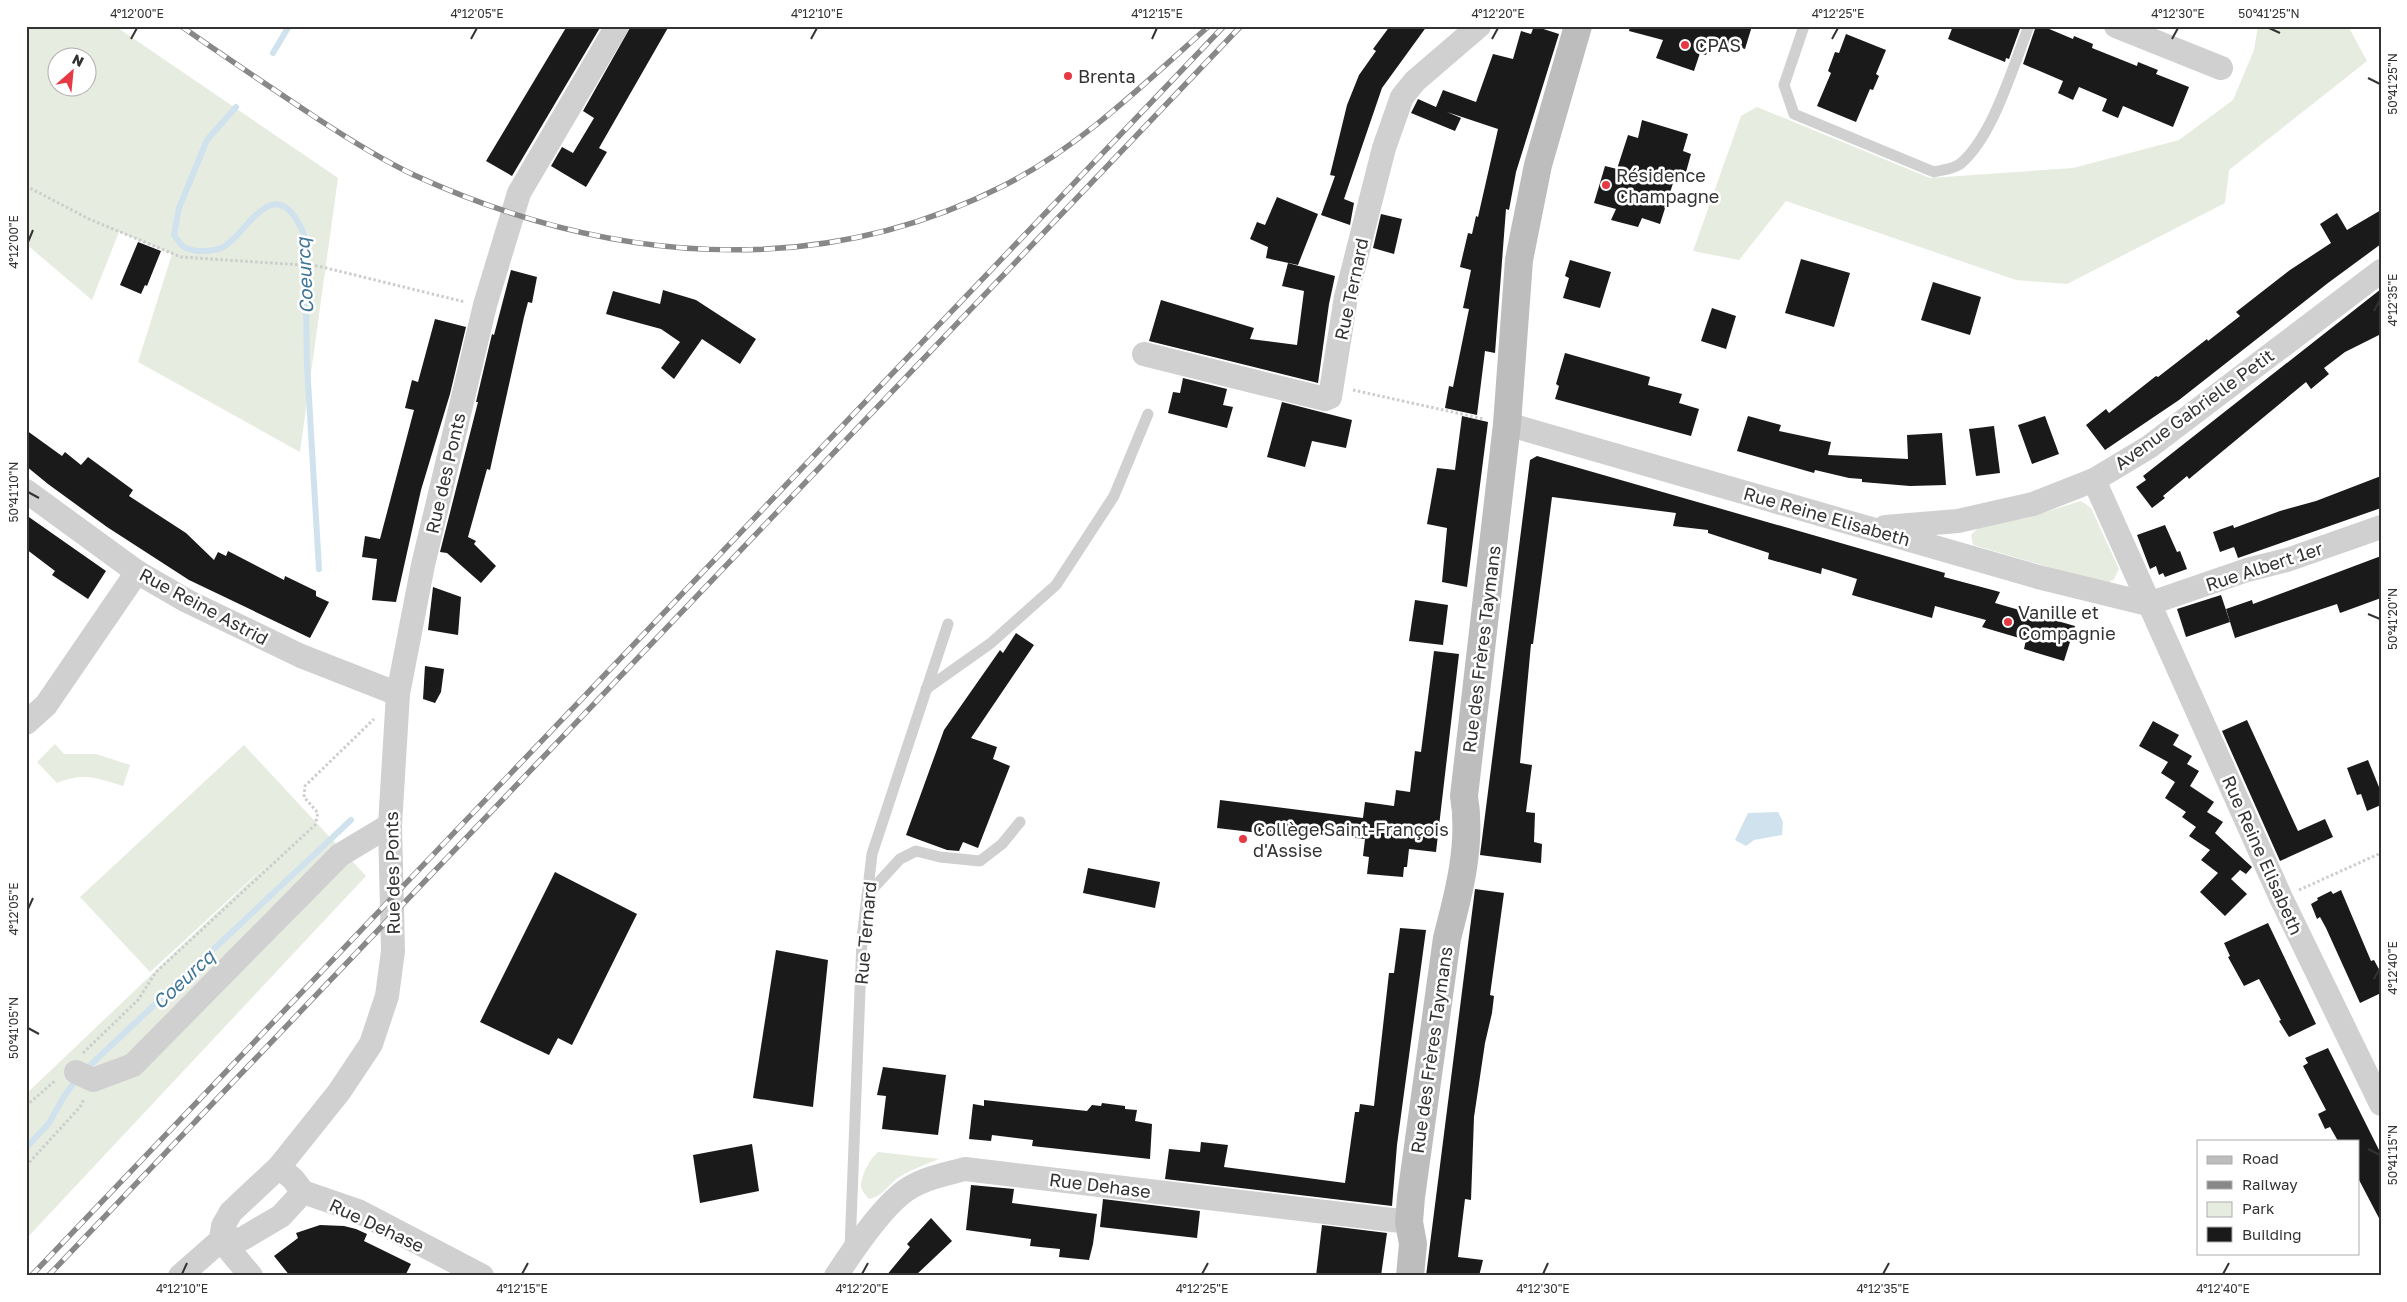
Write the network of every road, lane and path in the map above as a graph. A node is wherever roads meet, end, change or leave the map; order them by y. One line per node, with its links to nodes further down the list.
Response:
1 (617, 26): 10 (street, Rue des Ponts)
2 (1479, 26): 12 (street, Rue Ternard)
3 (1578, 26): 14 (street, Rue des Frères Taymans)
4 (1804, 26): 5 (lane)
5 (2029, 26)
6 (2116, 26): 7 (street)
7 (2221, 68)
8 (26, 186): 10 (path)
9 (2381, 271): 15 (street, Avenue Gabrielle Petit)
10 (485, 305): 23 (street, Rue des Ponts)
11 (1144, 354): 12 (street)
12 (1333, 386): 14 (path)
13 (1148, 414): 22 (lane)
14 (1507, 424): 18 (street, Rue Reine Elisabeth); 37 (street, Rue des Frères Taymans)
15 (2094, 480): 18 (street, Avenue Gabrielle Petit); 20 (street, Rue Reine Elisabeth)
16 (26, 491): 19 (street, Rue Reine Astrid)
17 (2381, 526): 20 (street, Rue Albert 1er)
18 (1870, 528): 20 (street, Rue Reine Elisabeth)
19 (137, 572): 23 (street, Rue Reine Astrid); 25 (street)
20 (2148, 604): 30 (street, Rue Reine Elisabeth)
21 (948, 624): 22 (lane, Rue Ternard)
22 (926, 689): 29 (lane, Rue Ternard)
23 (398, 694): 24 (street, Rue des Ponts)
24 (396, 717): 27 (street, Rue des Ponts); 31 (path)
25 (26, 723)
26 (1020, 822): 29 (lane)
27 (390, 825): 31 (street); 35 (street, Rue des Ponts)
28 (2381, 853): 30 (path)
29 (867, 896): 39 (lane, Rue Ternard)
30 (2281, 898): 32 (street, Rue Reine Elisabeth)
31 (78, 1072): 33 (path); 34 (path)
32 (2381, 1104)
33 (26, 1106)
34 (26, 1166)
35 (279, 1166): 36 (street); 38 (street, Rue des Ponts)
36 (303, 1192): 38 (street); 42 (street, Rue Dehase)
37 (1409, 1222): 39 (street, Rue Dehase); 44 (street, Rue des Frères Taymans)
38 (221, 1240): 40 (street); 41 (street)
39 (850, 1255): 43 (street, Rue Dehase)
40 (180, 1276)
41 (251, 1276)
42 (482, 1276)
43 (836, 1276)
44 (1410, 1276)

